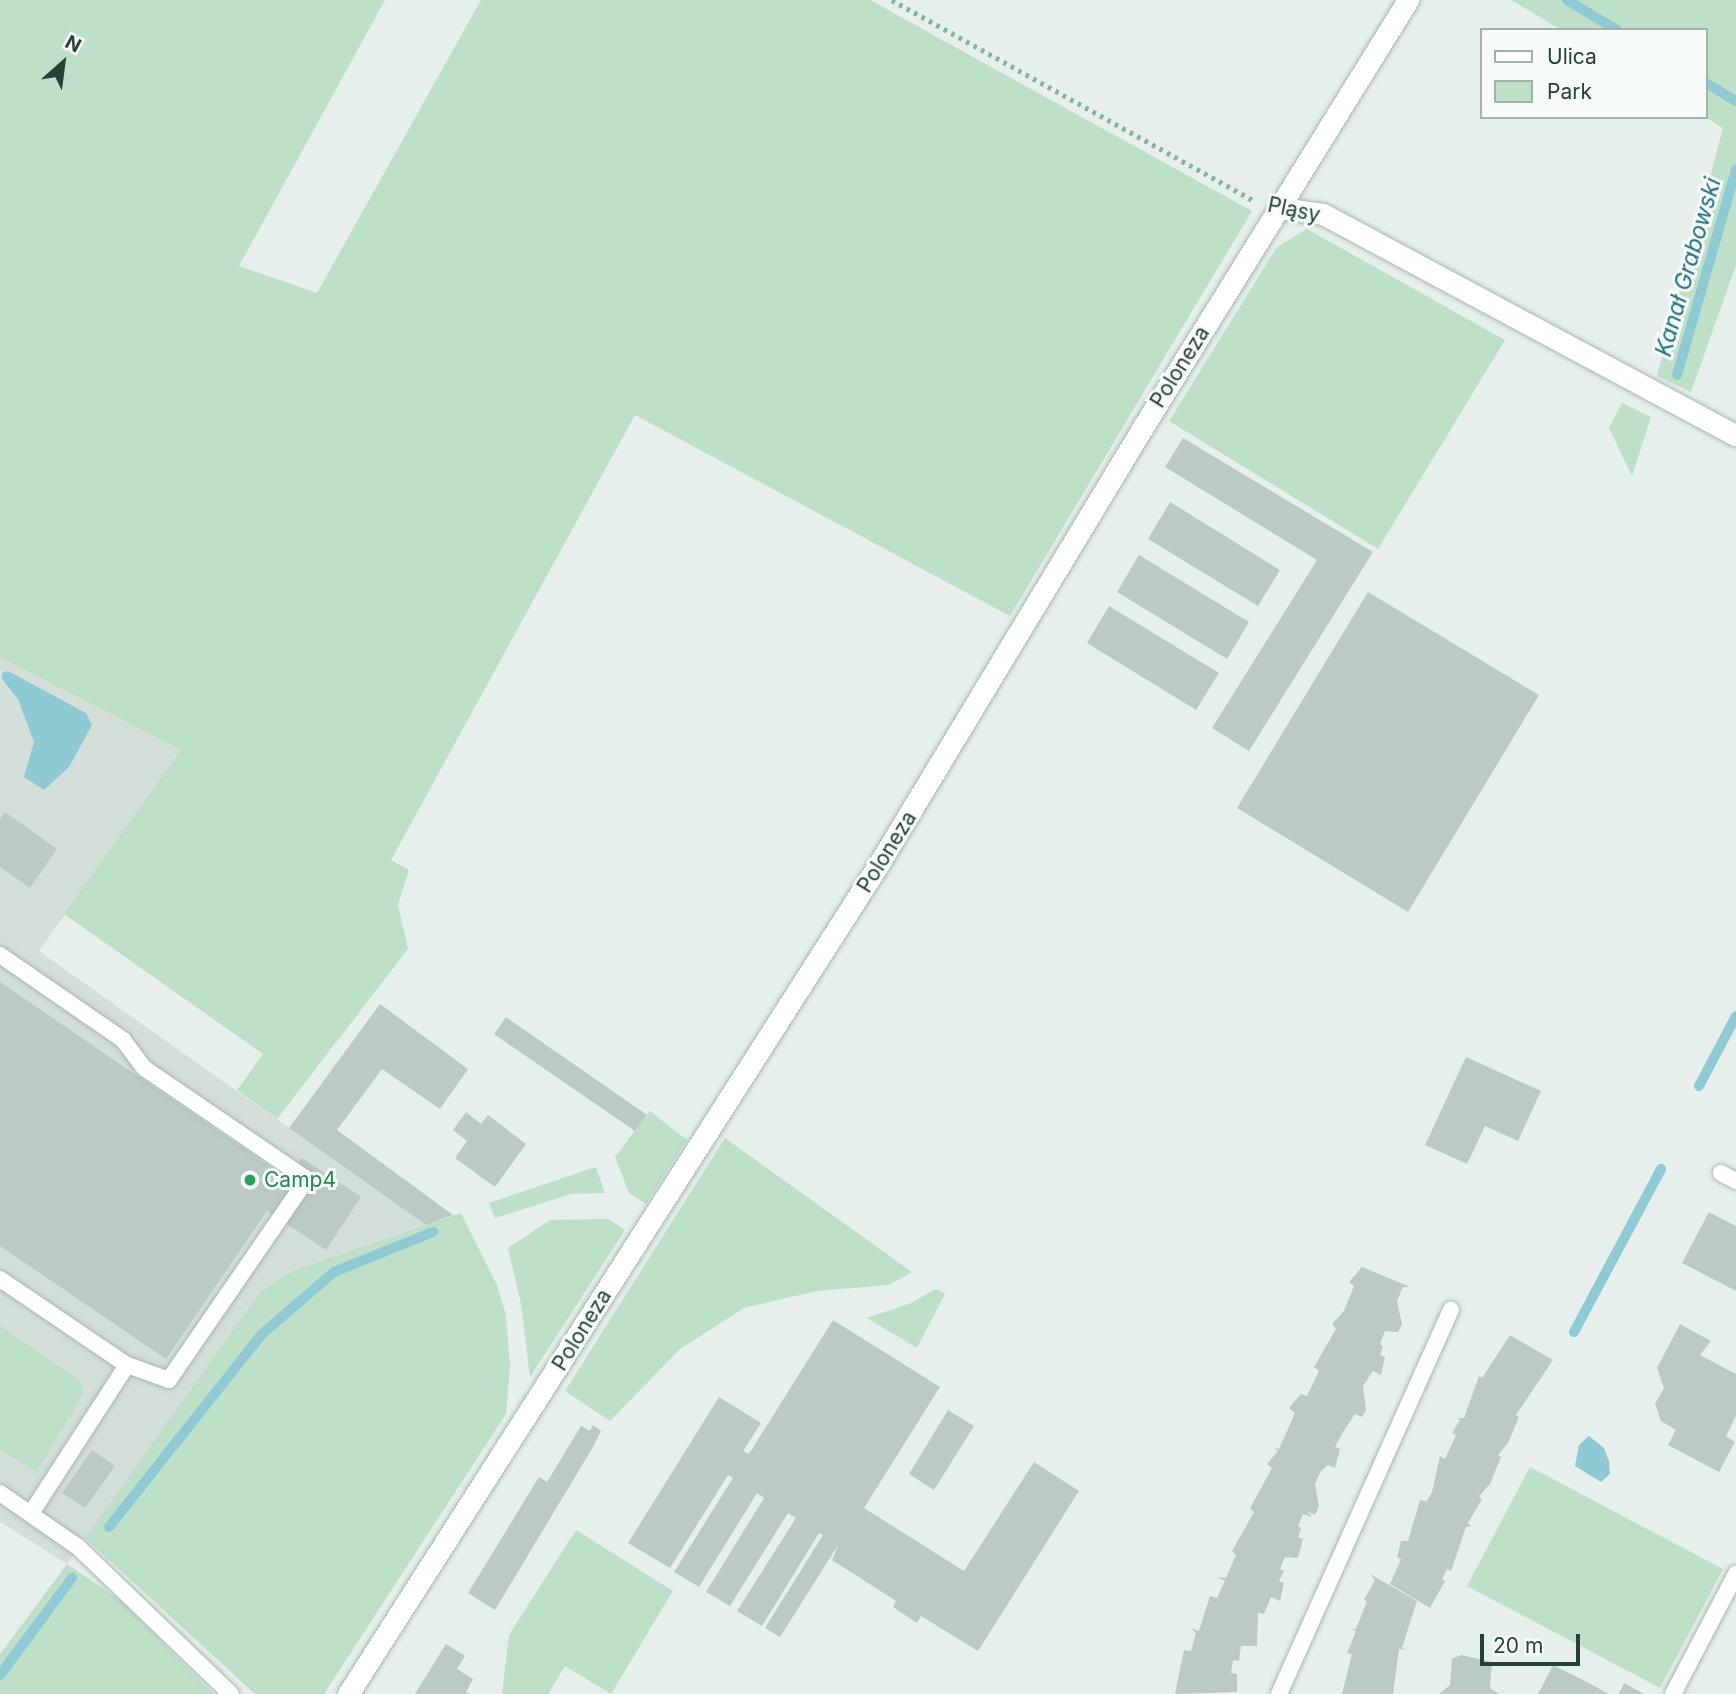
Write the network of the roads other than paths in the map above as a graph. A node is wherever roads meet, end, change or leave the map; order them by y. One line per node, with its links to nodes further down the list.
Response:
1 (1408, 0): 2 (street, Poloneza)
2 (1280, 208): 3 (street, Pląsy); 12 (street, Poloneza)
3 (1736, 435)
4 (0, 955): 7 (lane)
5 (0, 1279): 7 (lane)
6 (1451, 1310): 13 (lane)
7 (127, 1365): 9 (lane)
8 (0, 1493): 9 (lane)
9 (32, 1512): 11 (lane)
10 (1736, 1574): 14 (lane)
11 (231, 1694)
12 (348, 1694)
13 (1279, 1694)
14 (1673, 1694)

